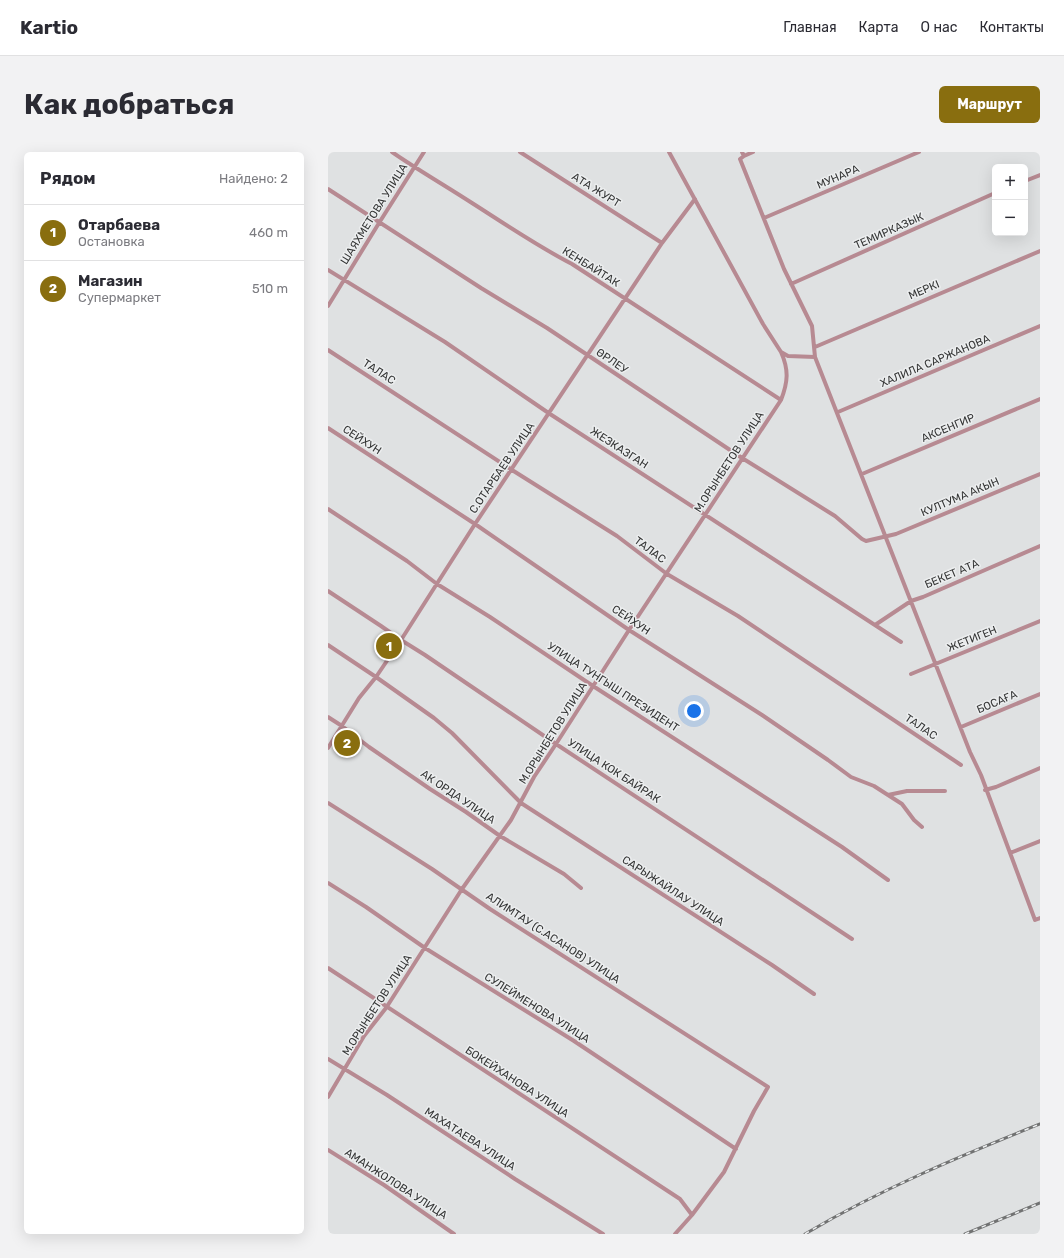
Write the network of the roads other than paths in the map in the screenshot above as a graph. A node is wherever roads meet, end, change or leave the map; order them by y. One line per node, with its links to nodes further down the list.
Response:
1 (392, 152): 8 (street, КЕНБАЙТАК)
2 (424, 152): 8 (street, ШАЯХМЕТОВА УЛИЦА)
3 (520, 152): 16 (street, АТА ЖУРТ)
4 (669, 152): 13 (street, М.ОРЫНБЕТОВ УЛИЦА)
5 (753, 152): 7 (street)
6 (919, 152): 14 (street, МУНАРА)
7 (743, 154): 14 (street)
8 (414, 168): 15 (street, ШАЯХМЕТОВА УЛИЦА); 21 (street, КЕНБАЙТАК)
9 (1040, 175): 10 (street)
10 (1028, 180)
11 (328, 190): 15 (street, ӨРЛЕУ)
12 (992, 194): 20 (street, ТЕМИРКАЗЫК)
13 (695, 200): 16 (street, С.ОТАРБАЕВ УЛИЦА); 26 (street, М.ОРЫНБЕТОВ УЛИЦА)
14 (764, 218): 20 (street)
15 (378, 223): 19 (street, ШАЯХМЕТОВА УЛИЦА); 27 (street, ӨРЛЕУ)
16 (662, 243): 21 (street, С.ОТАРБАЕВ УЛИЦА)
17 (1040, 251): 24 (street, МЕРКІ)
18 (328, 270): 19 (street, ЖЕЗКАЗГАН)
19 (343, 280): 22 (street, ШАЯХМЕТОВА УЛИЦА); 32 (street, ЖЕЗКАЗГАН)
20 (791, 284): 24 (street)
21 (625, 299): 27 (street, С.ОТАРБАЕВ УЛИЦА); 30 (street, КЕНБАЙТАК)
22 (328, 306)
23 (1040, 326): 31 (street, ХАЛИЛА САРЖАНОВА)
24 (814, 347): 28 (street)
25 (328, 350): 35 (street, ТАЛАС)
26 (781, 352): 28 (street); 30 (street, М.ОРЫНБЕТОВ УЛИЦА)
27 (588, 355): 32 (street, С.ОТАРБАЕВ УЛИЦА); 34 (street, ӨРЛЕУ)
28 (815, 357): 31 (street)
29 (1040, 399): 36 (street, АКСЕНГИР)
30 (781, 400): 34 (street, М.ОРЫНБЕТОВ УЛИЦА)
31 (838, 412): 36 (street)
32 (550, 414): 35 (street, С.ОТАРБАЕВ УЛИЦА); 39 (street, ЖЕЗКАЗГАН)
33 (328, 428): 40 (street, СЕЙХУН)
34 (742, 458): 39 (street, М.ОРЫНБЕТОВ УЛИЦА); 41 (street, ӨРЛЕУ)
35 (512, 470): 40 (street, С.ОТАРБАЕВ УЛИЦА); 43 (street, ТАЛАС)
36 (862, 474): 41 (street)
37 (1040, 474): 41 (street, КУЛТУМА АКЫН)
38 (328, 509): 44 (street, УЛИЦА ТУНГЫШ ПРЕЗИДЕНТ)
39 (705, 515): 43 (street, М.ОРЫНБЕТОВ УЛИЦА); 48 (street, ЖЕЗКАЗГАН)
40 (475, 524): 44 (street, С.ОТАРБАЕВ УЛИЦА); 49 (street, СЕЙХУН)
41 (886, 536): 46 (street)
42 (1040, 546): 46 (street, БЕКЕТ АТА)
43 (667, 574): 49 (street, М.ОРЫНБЕТОВ УЛИЦА); 63 (street, ТАЛАС)
44 (437, 584): 50 (street, С.ОТАРБАЕВ УЛИЦА); 56 (street, УЛИЦА ТУНГЫШ ПРЕЗИДЕНТ)
45 (328, 592): 50 (street, УЛИЦА КОК БАЙРАК)
46 (911, 601): 48 (street, БЕКЕТ АТА); 53 (street)
47 (1040, 621): 53 (street, ЖЕТИГЕН)
48 (875, 625): 51 (street, ЖЕЗКАЗГАН)
49 (629, 630): 56 (street, М.ОРЫНБЕТОВ УЛИЦА); 67 (street, СЕЙХУН)
50 (401, 640): 55 (street, С.ОТАРБАЕВ УЛИЦА); 61 (street, УЛИЦА КОК БАЙРАК)
51 (901, 642)
52 (328, 646): 55 (street, САРЫЖАЙЛАУ УЛИЦА)
53 (936, 664): 54 (street, ЖЕТИГЕН); 60 (street)
54 (911, 674)
55 (376, 677): 59 (street, С.ОТАРБАЕВ УЛИЦА); 68 (street, САРЫЖАЙЛАУ УЛИЦА)
56 (593, 686): 61 (street, М.ОРЫНБЕТОВ УЛИЦА); 74 (street, УЛИЦА ТУНГЫШ ПРЕЗИДЕНТ)
57 (1040, 694): 60 (street, БОСАҒА)
58 (328, 717): 59 (street, АК ОРДА УЛИЦА)
59 (342, 726): 62 (street, С.ОТАРБАЕВ УЛИЦА); 71 (street, АК ОРДА УЛИЦА)
60 (961, 727): 65 (street)
61 (556, 744): 68 (street, М.ОРЫНБЕТОВ УЛИЦА); 79 (street, УЛИЦА КОК БАЙРАК)
62 (328, 748)
63 (961, 765)
64 (1040, 768): 65 (street)
65 (985, 790): 73 (street)
66 (945, 791): 67 (street)
67 (888, 795): 70 (street, СЕЙХУН)
68 (521, 803): 71 (street, М.ОРЫНБЕТОВ УЛИЦА); 82 (street, САРЫЖАЙЛАУ УЛИЦА)
69 (328, 804): 77 (street, АЛИМТАУ (С.АСАНОВ) УЛИЦА)
70 (922, 827)
71 (500, 836): 76 (street, АК ОРДА УЛИЦА); 77 (street, М.ОРЫНБЕТОВ УЛИЦА)
72 (1040, 841): 73 (street)
73 (1010, 853): 78 (street)
74 (888, 880)
75 (328, 883): 80 (street, СУЛЕЙМЕНОВА УЛИЦА)
76 (581, 888)
77 (462, 889): 80 (street, М.ОРЫНБЕТОВ УЛИЦА); 87 (street, АЛИМТАУ (С.АСАНОВ) УЛИЦА)
78 (1040, 918)
79 (852, 938)
80 (425, 948): 83 (street, М.ОРЫНБЕТОВ УЛИЦА); 87 (street, СУЛЕЙМЕНОВА УЛИЦА)
81 (328, 968): 83 (street, БОКЕЙХАНОВА УЛИЦА)
82 (814, 994)
83 (386, 1008): 85 (street, М.ОРЫНБЕТОВ УЛИЦА); 89 (street, БОКЕЙХАНОВА УЛИЦА)
84 (328, 1059): 85 (street, МАХАТАЕВА УЛИЦА)
85 (345, 1070): 86 (street, М.ОРЫНБЕТОВ УЛИЦА); 91 (street, МАХАТАЕВА УЛИЦА)
86 (328, 1097)
87 (736, 1149): 89 (street)
88 (328, 1150): 90 (street, АМАНЖОЛОВА УЛИЦА)
89 (692, 1215): 92 (street)
90 (454, 1234)
91 (603, 1234)
92 (676, 1234)

